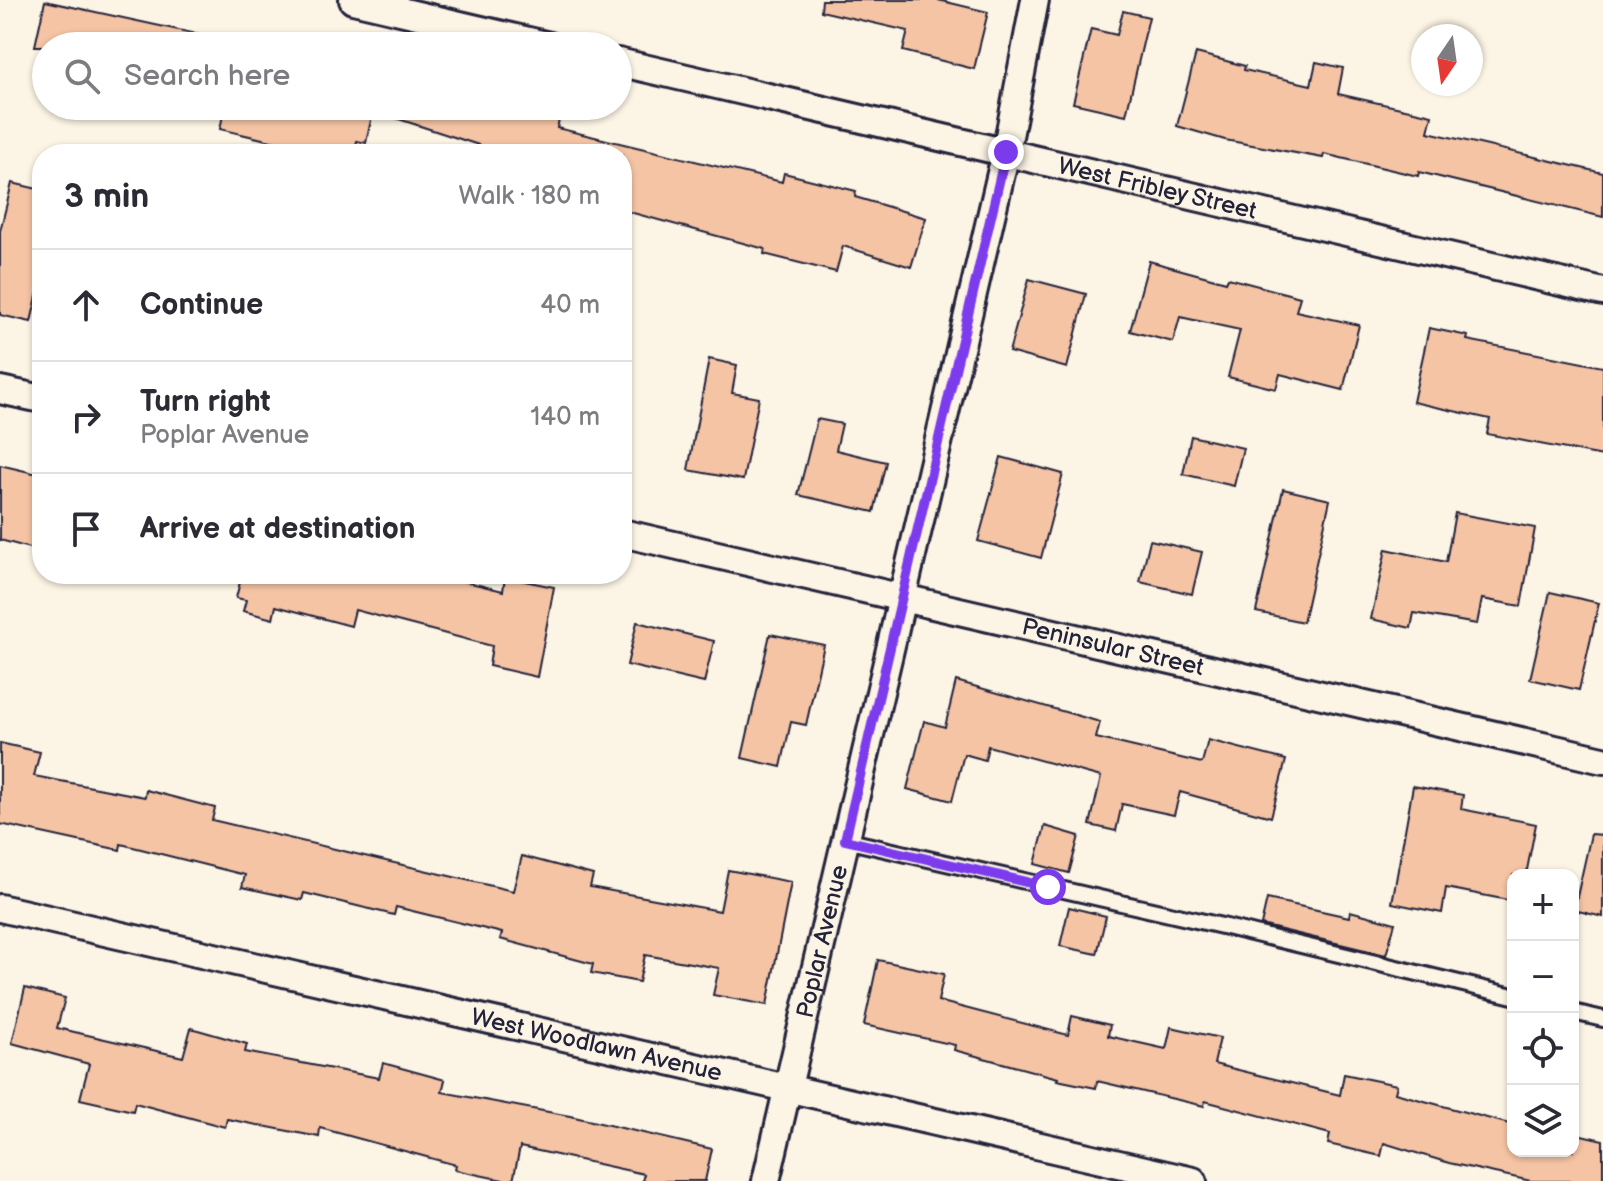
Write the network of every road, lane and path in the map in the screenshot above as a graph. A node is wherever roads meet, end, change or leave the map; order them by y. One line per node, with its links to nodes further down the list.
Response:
1 (353, 0): 3 (street)
2 (1035, 0): 5 (street, Poplar Avenue)
3 (490, 32)
4 (632, 65): 5 (street, West Fribley Street)
5 (1006, 152): 6 (street, West Fribley Street); 10 (street, Poplar Avenue)
6 (1603, 292)
7 (0, 390): 8 (street)
8 (32, 397)
9 (632, 535): 10 (street, Peninsular Street)
10 (902, 598): 11 (street, Peninsular Street); 12 (street, Poplar Avenue)
11 (1603, 760)
12 (845, 840): 14 (lane); 17 (street, Poplar Avenue)
13 (0, 908): 17 (street, West Woodlawn Avenue)
14 (1507, 995)
15 (1577, 1013): 16 (lane)
16 (1603, 1019)
17 (788, 1086): 18 (street, Poplar Avenue); 19 (street, West Woodlawn Avenue)
18 (766, 1181)
19 (1193, 1181)

